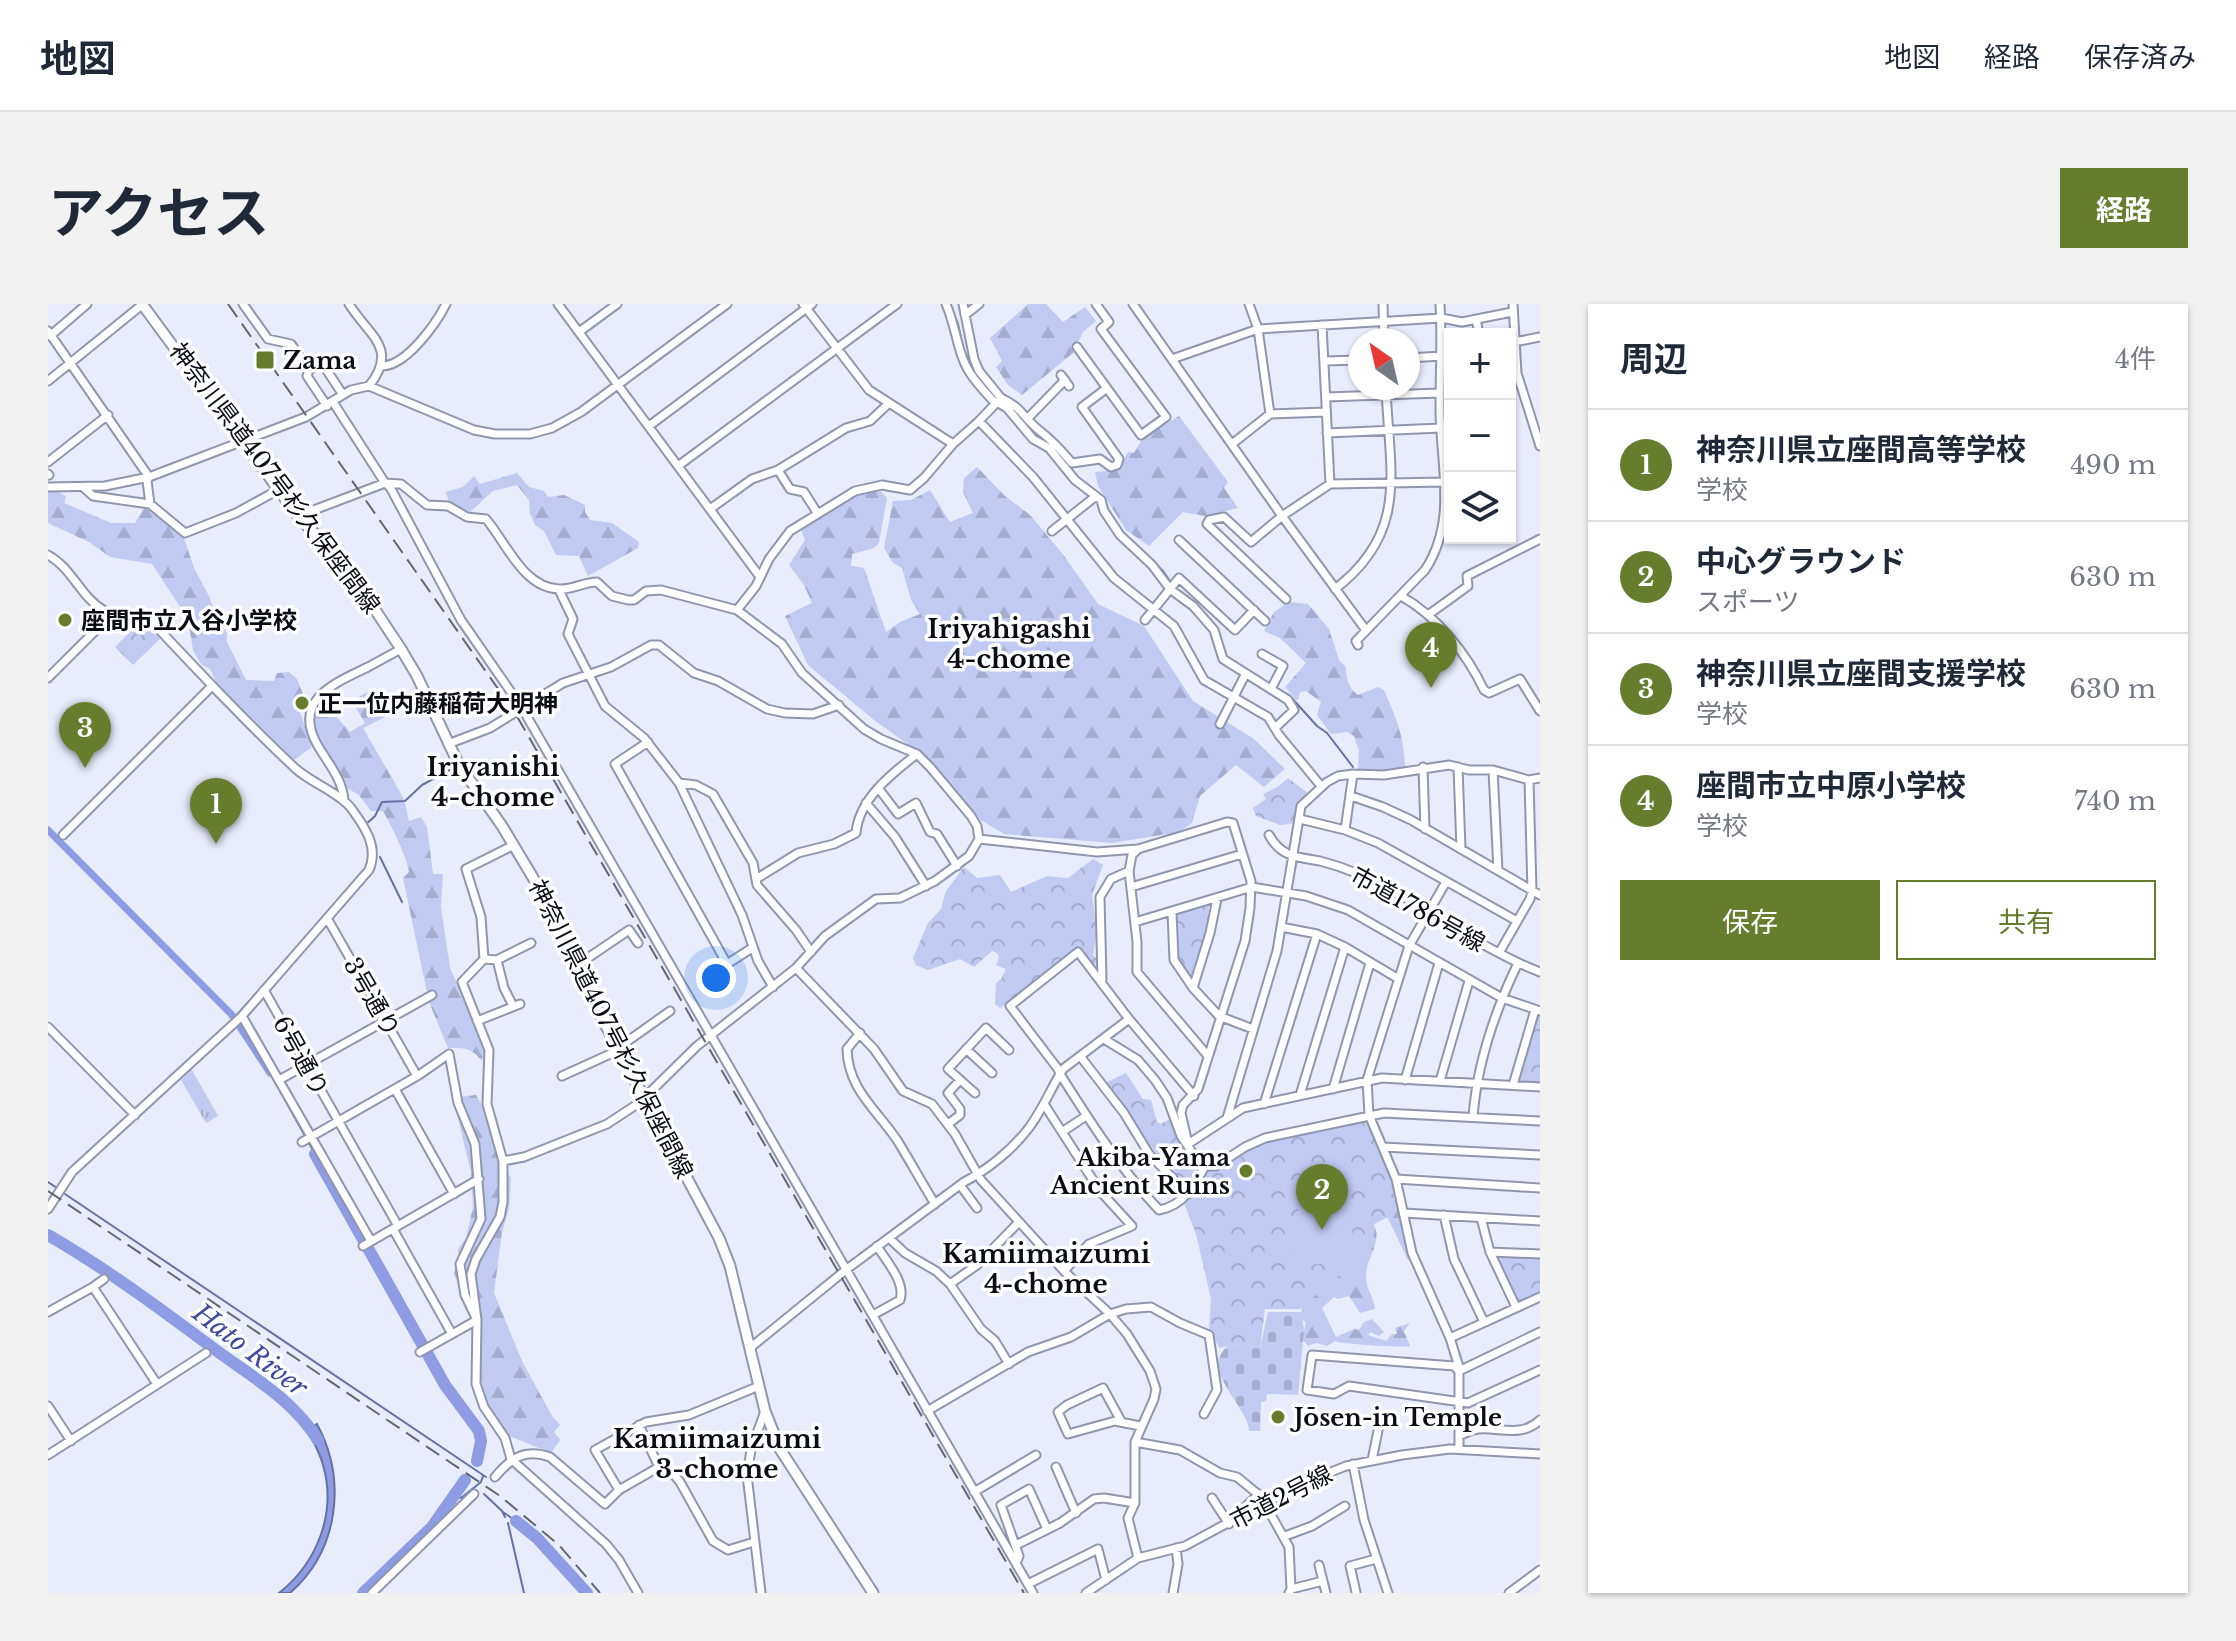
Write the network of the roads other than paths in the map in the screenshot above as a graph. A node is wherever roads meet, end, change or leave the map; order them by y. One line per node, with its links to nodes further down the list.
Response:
1 (87, 304): 30 (street)
2 (143, 304): 40 (street); 68 (main road, 神奈川県道407号杉久保座間線)
3 (243, 304): 42 (street)
4 (349, 304): 41 (street)
5 (446, 304): 41 (street)
6 (558, 304): 29 (street)
7 (617, 304): 29 (street)
8 (727, 304): 46 (street)
9 (897, 304): 34 (street)
10 (946, 304): 55 (street)
11 (963, 304): 20 (street)
12 (979, 304): 20 (street)
13 (1096, 304): 48 (street)
14 (1133, 304): 37 (street)
15 (1249, 304): 28 (street)
16 (1383, 304): 23 (street)
17 (1440, 304): 21 (street)
18 (807, 305): 34 (street); 63 (street)
19 (1513, 308): 22 (street); 27 (street)
20 (965, 315): 55 (street)
21 (1441, 318): 22 (street); 23 (street); 35 (street)
22 (1476, 319): 26 (street)
23 (1384, 322): 24 (street); 25 (street)
24 (1322, 325): 28 (street); 39 (street)
25 (1384, 328)
26 (1478, 328)
27 (1512, 328)
28 (1258, 329): 37 (street); 59 (street)
29 (579, 332): 46 (street)
30 (49, 334): 40 (street)
31 (1540, 337): 32 (street)
32 (1516, 343)
33 (1077, 347): 48 (street)
34 (837, 348): 57 (street); 73 (street)
35 (1442, 356): 36 (street); 50 (street)
36 (1420, 357)
37 (1172, 359): 70 (street)
38 (1348, 360): 39 (street)
39 (1324, 361): 53 (street)
40 (70, 363): 45 (street); 60 (street)
41 (382, 366): 47 (street)
42 (309, 370): 51 (street); 56 (street)
43 (1516, 379): 64 (street)
44 (1065, 380): 61 (street)
45 (48, 381)
46 (618, 385): 47 (street); 63 (street)
47 (369, 386): 51 (street)
48 (1107, 388): 61 (street)
49 (1420, 393): 50 (street)
50 (1440, 393): 65 (street)
51 (343, 395): 56 (street)
52 (1348, 395): 53 (street)
53 (1326, 397): 58 (street)
54 (1386, 400): 66 (street)
55 (998, 401): 61 (street); 62 (street); 84 (street)
56 (330, 404): 68 (street); 79 (street)
57 (888, 404): 69 (street); 74 (street)
58 (1326, 412): 59 (street); 67 (street)
59 (1270, 414): 70 (street)
60 (108, 415): 72 (street); 76 (street)
61 (1028, 418)
62 (979, 421): 69 (street); 91 (street)
63 (649, 426): 73 (street)
64 (1537, 426): 71 (street)
65 (1441, 428): 66 (street); 75 (street)
66 (1387, 430): 67 (street); 77 (street)
67 (1327, 433): 80 (street)
68 (242, 441): 76 (street); 83 (main road, 神奈川県道407号杉久保座間線)
69 (953, 444): 87 (street)
70 (1232, 444): 89 (street)
71 (1540, 446)
72 (48, 462)
73 (678, 466): 86 (street)
74 (778, 470): 86 (street); 87 (street)
75 (1445, 472)
76 (149, 477): 82 (street); 85 (street)
77 (1391, 481): 78 (street); 80 (street); 98 (street)
78 (1444, 482)
79 (385, 483): 88 (street); 99 (street); 120 (street)
80 (1330, 484): 89 (street)
81 (48, 487): 82 (street)
82 (84, 488): 85 (street)
83 (278, 490): 85 (street); 88 (main road, 神奈川県道407号杉久保座間線)
84 (1096, 496): 91 (street); 97 (street)
85 (150, 504)
86 (710, 509): 96 (street)
87 (818, 514): 96 (street)
88 (298, 516): 111 (main road, 神奈川県道407号杉久保座間線)
89 (1282, 516): 98 (street); 101 (street)
90 (1444, 516): 100 (street)
91 (1067, 519): 92 (street); 102 (street)
92 (1052, 531)
93 (1540, 539): 106 (street)
94 (1179, 540): 104 (street)
95 (48, 555): 105 (street)
96 (760, 577): 103 (street)
97 (1173, 586): 102 (street); 104 (street); 114 (street)
98 (1335, 589): 109 (street)
99 (559, 590): 103 (street); 113 (street)
100 (1401, 596): 106 (street); 109 (street)
101 (1286, 599)
102 (1154, 609): 107 (street); 118 (street)
103 (737, 610): 119 (street)
104 (1254, 610): 108 (street)
105 (112, 614): 115 (street); 116 (street)
106 (1428, 615): 121 (street)
107 (1145, 620)
108 (1265, 621)
109 (1365, 629): 110 (street)
110 (1358, 645)
111 (401, 649): 125 (main road, 神奈川県道407号杉久保座間線); 137 (street)
112 (1262, 654): 117 (street)
113 (588, 674): 119 (street); 120 (street); 124 (street)
114 (1245, 675): 117 (street); 118 (street)
115 (48, 678)
116 (212, 686): 137 (street); 142 (street)
117 (1272, 686): 123 (street)
118 (1234, 698): 122 (street); 123 (street)
119 (839, 705): 126 (street)
120 (522, 708): 125 (street); 201 (street)
121 (1540, 711)
122 (1220, 724)
123 (1275, 728): 134 (street)
124 (648, 742): 133 (street); 172 (street)
125 (448, 744): 145 (main road, 神奈川県道407号杉久保座間線)
126 (917, 754): 135 (street); 144 (street)
127 (1423, 767): 128 (street); 130 (street); 140 (street)
128 (1458, 767): 129 (street); 147 (street)
129 (1493, 770): 132 (street); 151 (street)
130 (1353, 774): 134 (street); 136 (street)
131 (1540, 778): 132 (street)
132 (1529, 780): 159 (street)
133 (679, 783): 153 (street); 172 (street)
134 (1321, 786): 139 (street)
135 (879, 789): 138 (street); 150 (street)
136 (1351, 796): 140 (street); 141 (street)
137 (344, 801): 163 (street)
138 (866, 803): 153 (street); 155 (street)
139 (1300, 819): 141 (street); 149 (street)
140 (1425, 829): 147 (street)
141 (1345, 830): 154 (street)
142 (63, 835)
143 (1269, 835): 149 (street)
144 (979, 839): 146 (street); 150 (street)
145 (514, 845): 175 (street); 180 (main road, 神奈川県道407号杉久保座間線)
146 (1138, 849): 148 (street); 152 (street)
147 (1461, 849): 151 (street)
148 (1242, 854): 156 (street); 157 (street)
149 (1292, 857): 158 (street); 162 (street, 市道1786号線)
150 (957, 866): 155 (street)
151 (1498, 870): 159 (street)
152 (1129, 871): 156 (street); 185 (street)
153 (756, 879): 173 (street)
154 (1446, 882): 162 (street); 164 (street)
155 (926, 886): 173 (street)
156 (1131, 887): 165 (street)
157 (1252, 887): 158 (street); 160 (street); 193 (street)
158 (1288, 892): 166 (street); 170 (street)
159 (1536, 893): 164 (street)
160 (1217, 899): 161 (street); 187 (street)
161 (1172, 912): 165 (street); 187 (street)
162 (1427, 912): 170 (street); 174 (street, 市道1786号線)
163 (327, 918): 188 (street); 196 (street, 3号通り)
164 (1517, 921): 174 (street)
165 (1135, 922): 207 (street)
166 (1281, 927): 167 (street); 199 (street)
167 (1317, 934): 171 (street); 228 (street)
168 (531, 943): 176 (street)
169 (638, 943): 180 (street)
170 (1409, 946): 178 (street); 183 (street)
171 (1345, 947): 177 (street); 224 (street)
172 (752, 948): 186 (street)
173 (811, 952): 181 (street)
174 (1499, 953): 179 (street, 市道1786号線)
175 (484, 959): 176 (street); 197 (street)
176 (497, 960): 197 (street)
177 (1370, 963): 183 (street); 222 (street)
178 (1439, 963): 184 (street); 216 (street)
179 (1518, 963): 182 (street, 市道1786号線); 190 (street)
180 (579, 964): 203 (main road, 神奈川県道407号杉久保座間線)
181 (796, 968): 186 (street); 200 (street)
182 (1540, 972)
183 (1397, 978): 215 (street)
184 (1469, 981): 190 (street); 217 (street)
185 (1102, 982): 195 (street); 210 (street)
186 (773, 987): 201 (street)
187 (1193, 988): 193 (street)
188 (264, 990): 194 (street); 208 (street, 6号通り)
189 (432, 995): 196 (street)
190 (1502, 998): 191 (street); 218 (street)
191 (1538, 1010): 219 (street)
192 (670, 1011): 203 (street)
193 (1219, 1016): 199 (street); 207 (street)
194 (239, 1019): 213 (street); 229 (street)
195 (1129, 1019): 202 (street); 225 (street)
196 (386, 1021): 208 (street); 211 (street, 3号通り)
197 (477, 1021): 242 (street)
198 (48, 1027): 229 (street)
199 (1253, 1029): 233 (street)
200 (860, 1033): 236 (street); 251 (street)
201 (711, 1036): 226 (street); 264 (street)
202 (1104, 1039): 206 (street); 239 (street)
203 (618, 1049): 212 (street); 226 (main road, 神奈川県道407号杉久保座間線)
204 (966, 1049): 205 (street); 209 (street); 214 (street)
205 (1009, 1050)
206 (1080, 1056): 210 (street); 250 (street)
207 (1208, 1056): 225 (street)
208 (306, 1065): 213 (street); 235 (street, 6号通り)
209 (992, 1073)
210 (1060, 1074): 227 (street); 231 (street)
211 (417, 1076): 221 (street); 245 (street)
212 (562, 1076)
213 (279, 1080): 238 (street)
214 (960, 1080): 223 (street); 236 (street)
215 (1367, 1080): 216 (street); 222 (street); 230 (street)
216 (1405, 1080): 217 (street)
217 (1440, 1081): 218 (street)
218 (1475, 1083): 219 (street); 232 (street)
219 (1513, 1085): 220 (street)
220 (1540, 1087)
221 (395, 1089): 235 (street); 249 (street)
222 (1333, 1089): 224 (street)
223 (975, 1093)
224 (1300, 1095): 228 (street)
225 (1194, 1096): 239 (street)
226 (645, 1097): 242 (street); 279 (main road, 神奈川県道407号杉久保座間線)
227 (1044, 1104): 237 (street); 244 (street)
228 (1264, 1104): 233 (street)
229 (135, 1115): 253 (street)
230 (1369, 1115): 232 (street); 240 (street); 243 (street)
231 (1086, 1116): 237 (street); 250 (street)
232 (1473, 1117): 234 (street)
233 (1227, 1118): 239 (street)
234 (1540, 1121)
235 (338, 1122): 238 (street); 259 (street, 6号通り)
236 (948, 1124): 244 (street)
237 (1062, 1132): 265 (street)
238 (306, 1140): 259 (street)
239 (1188, 1144): 243 (street)
240 (1383, 1147): 241 (street); 246 (street)
241 (1540, 1155)
242 (503, 1165): 274 (street)
243 (1205, 1166): 250 (street)
244 (978, 1175): 247 (street); 258 (street)
245 (479, 1179): 249 (street); 274 (street)
246 (1396, 1179): 248 (street); 254 (street)
247 (960, 1185): 251 (street); 252 (street)
248 (1540, 1188)
249 (454, 1194): 259 (street)
250 (1188, 1194)
251 (935, 1204): 260 (street)
252 (977, 1208)
253 (48, 1209)
254 (1404, 1213): 255 (street); 278 (street)
255 (1444, 1215): 256 (street); 275 (street)
256 (1481, 1218): 257 (street); 262 (street)
257 (1540, 1221)
258 (1019, 1222): 265 (street); 267 (street)
259 (395, 1227): 277 (street, 6号通り)
260 (889, 1238): 261 (street); 267 (street)
261 (877, 1246): 264 (street); 273 (street)
262 (1490, 1252): 263 (street); 270 (street)
263 (1540, 1254)
264 (847, 1269): 273 (street); 279 (street)
265 (1064, 1271): 272 (street)
266 (104, 1279): 268 (street)
267 (950, 1284): 282 (street)
268 (93, 1287): 271 (street); 285 (street)
269 (1540, 1297): 270 (street)
270 (1516, 1307): 275 (street)
271 (48, 1312)
272 (1110, 1314): 282 (street); 291 (street); 296 (street)
273 (873, 1315): 290 (street)
274 (477, 1320): 277 (street); 304 (street)
275 (1484, 1322): 278 (street)
276 (1540, 1332): 283 (street)
277 (452, 1334): 280 (street)
278 (1450, 1338): 283 (street)
279 (750, 1348): 286 (main road, 神奈川県道407号杉久保座間線)
280 (424, 1350)
281 (206, 1353): 285 (street)
282 (1009, 1364): 290 (street)
283 (1456, 1368): 287 (street); 287 (street)
284 (1540, 1370): 287 (street)
285 (157, 1384): 298 (street)
286 (759, 1386): 289 (main road, 神奈川県道407号杉久保座間線); 295 (street)
287 (1460, 1401): 297 (street)
288 (48, 1406): 298 (street)
289 (765, 1411): 322 (street); 338 (main road, 神奈川県道407号杉久保座間線)
290 (927, 1411): 311 (street)
291 (1204, 1414)
292 (1540, 1420): 297 (street)
293 (1121, 1421): 293 (street); 296 (street)
294 (1380, 1421): 305 (street)
295 (639, 1425): 307 (street); 310 (street)
296 (1140, 1426): 299 (street)
297 (1459, 1436): 300 (street)
298 (71, 1441): 302 (street)
299 (1135, 1442): 314 (street); 318 (street)
300 (1459, 1449): 301 (street, 市道2号線); 305 (street, 市道2号線)
301 (1540, 1454)
302 (48, 1455)
303 (1036, 1455): 311 (street)
304 (511, 1459): 309 (street); 310 (street); 336 (street)
305 (1372, 1460): 306 (street, 市道2号線)
306 (1353, 1464): 315 (street, 市道2号線); 326 (street)
307 (659, 1467): 310 (street); 322 (street)
308 (1056, 1467): 317 (street)
309 (495, 1477)
310 (619, 1490)
311 (974, 1492): 327 (street)
312 (474, 1494): 335 (street)
313 (1212, 1498): 319 (street)
314 (1135, 1503): 317 (street); 325 (street)
315 (1265, 1504): 318 (street, 市道2号線); 321 (street)
316 (1345, 1506): 321 (street)
317 (1076, 1513): 320 (street)
318 (1243, 1516): 319 (street, 市道2号線)
319 (1229, 1524): 324 (street, 市道2号線)
320 (1047, 1529): 323 (street); 323 (street)
321 (1285, 1536): 333 (street)
322 (754, 1542): 337 (street)
323 (1016, 1545): 327 (street)
324 (1176, 1548): 325 (street, 市道2号線); 341 (street)
325 (1138, 1558): 330 (street, 市道2号線)
326 (1376, 1559): 334 (street); 343 (street)
327 (1016, 1563): 332 (street)
328 (1319, 1565): 331 (street)
329 (1540, 1570): 344 (street)
330 (1106, 1580): 332 (street); 340 (street, 市道2号線)
331 (1323, 1581): 333 (street); 342 (street)
332 (1028, 1584): 339 (street)
333 (1290, 1591)
334 (1356, 1592)
335 (372, 1593)
336 (638, 1593)
337 (761, 1593)
338 (873, 1593)
339 (1033, 1593)
340 (1086, 1593)
341 (1173, 1593)
342 (1326, 1593)
343 (1388, 1593)
344 (1510, 1593)

